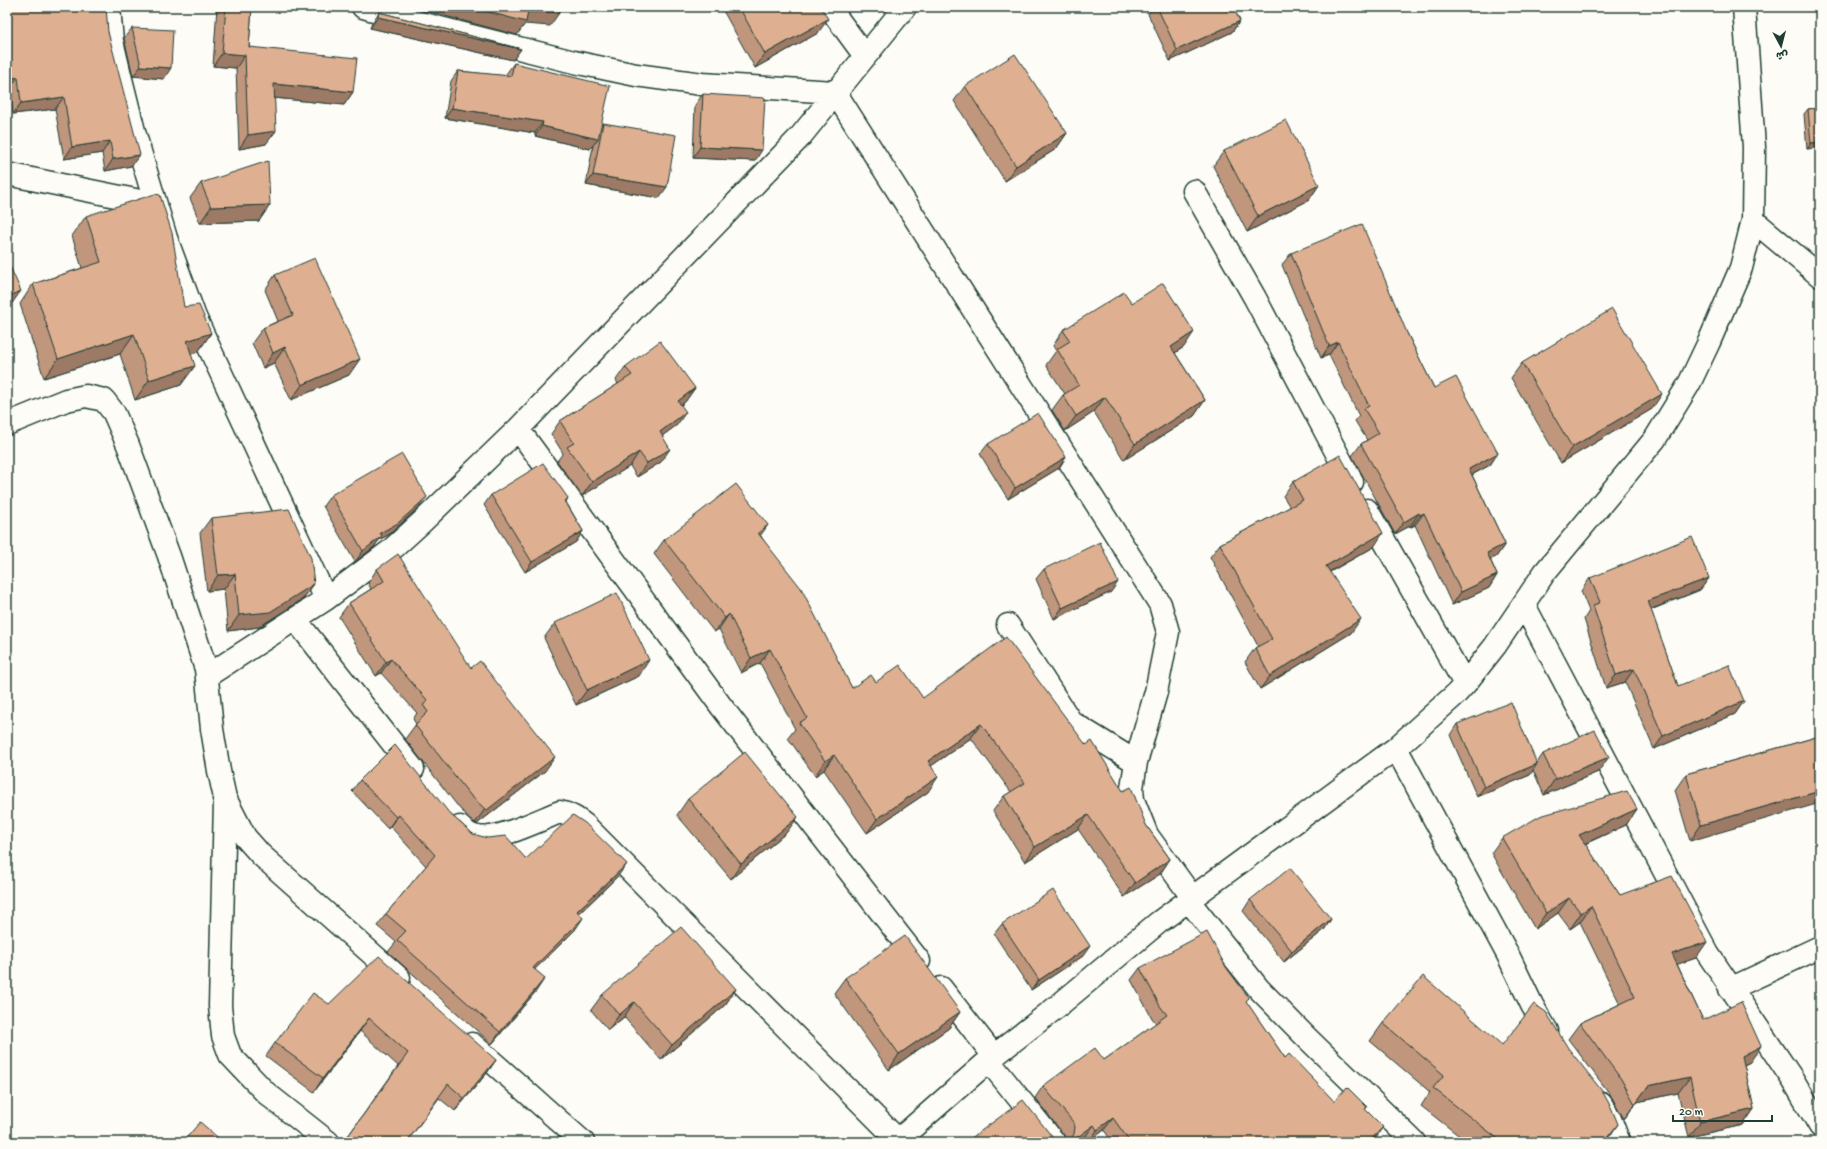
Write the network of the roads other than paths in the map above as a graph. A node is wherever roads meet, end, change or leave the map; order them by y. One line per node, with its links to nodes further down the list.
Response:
1 (109, 7): 10 (street)
2 (363, 7): 7 (street)
3 (829, 7): 6 (street)
4 (905, 7): 6 (street)
5 (1744, 7): 11 (street)
6 (865, 56): 7 (street)
7 (835, 92): 14 (street); 22 (street)
8 (7, 174): 10 (street)
9 (1194, 191): 20 (street)
10 (156, 204): 15 (street)
11 (1753, 220): 12 (street); 16 (street)
12 (1820, 276)
13 (7, 424): 19 (street)
14 (518, 429): 15 (street); 32 (street)
15 (326, 599): 17 (street)
16 (1524, 605): 20 (street); 29 (street)
17 (295, 619): 19 (street); 23 (street)
18 (1008, 626): 22 (street)
19 (207, 676): 24 (street)
20 (1465, 684): 21 (street)
21 (1396, 748): 26 (street); 31 (street)
22 (1136, 762): 26 (street)
23 (425, 785)
24 (225, 798): 28 (street); 36 (street)
25 (446, 812): 35 (street)
26 (1190, 899): 32 (street); 39 (street)
27 (1820, 947): 29 (street)
28 (412, 989)
29 (1730, 989): 34 (street)
30 (458, 1031): 37 (street)
31 (1557, 1045)
32 (991, 1059): 35 (street); 38 (street)
33 (1587, 1086): 40 (street)
34 (1820, 1126)
35 (897, 1141)
36 (328, 1142)
37 (583, 1142)
38 (1054, 1142)
39 (1414, 1142)
40 (1619, 1142)

